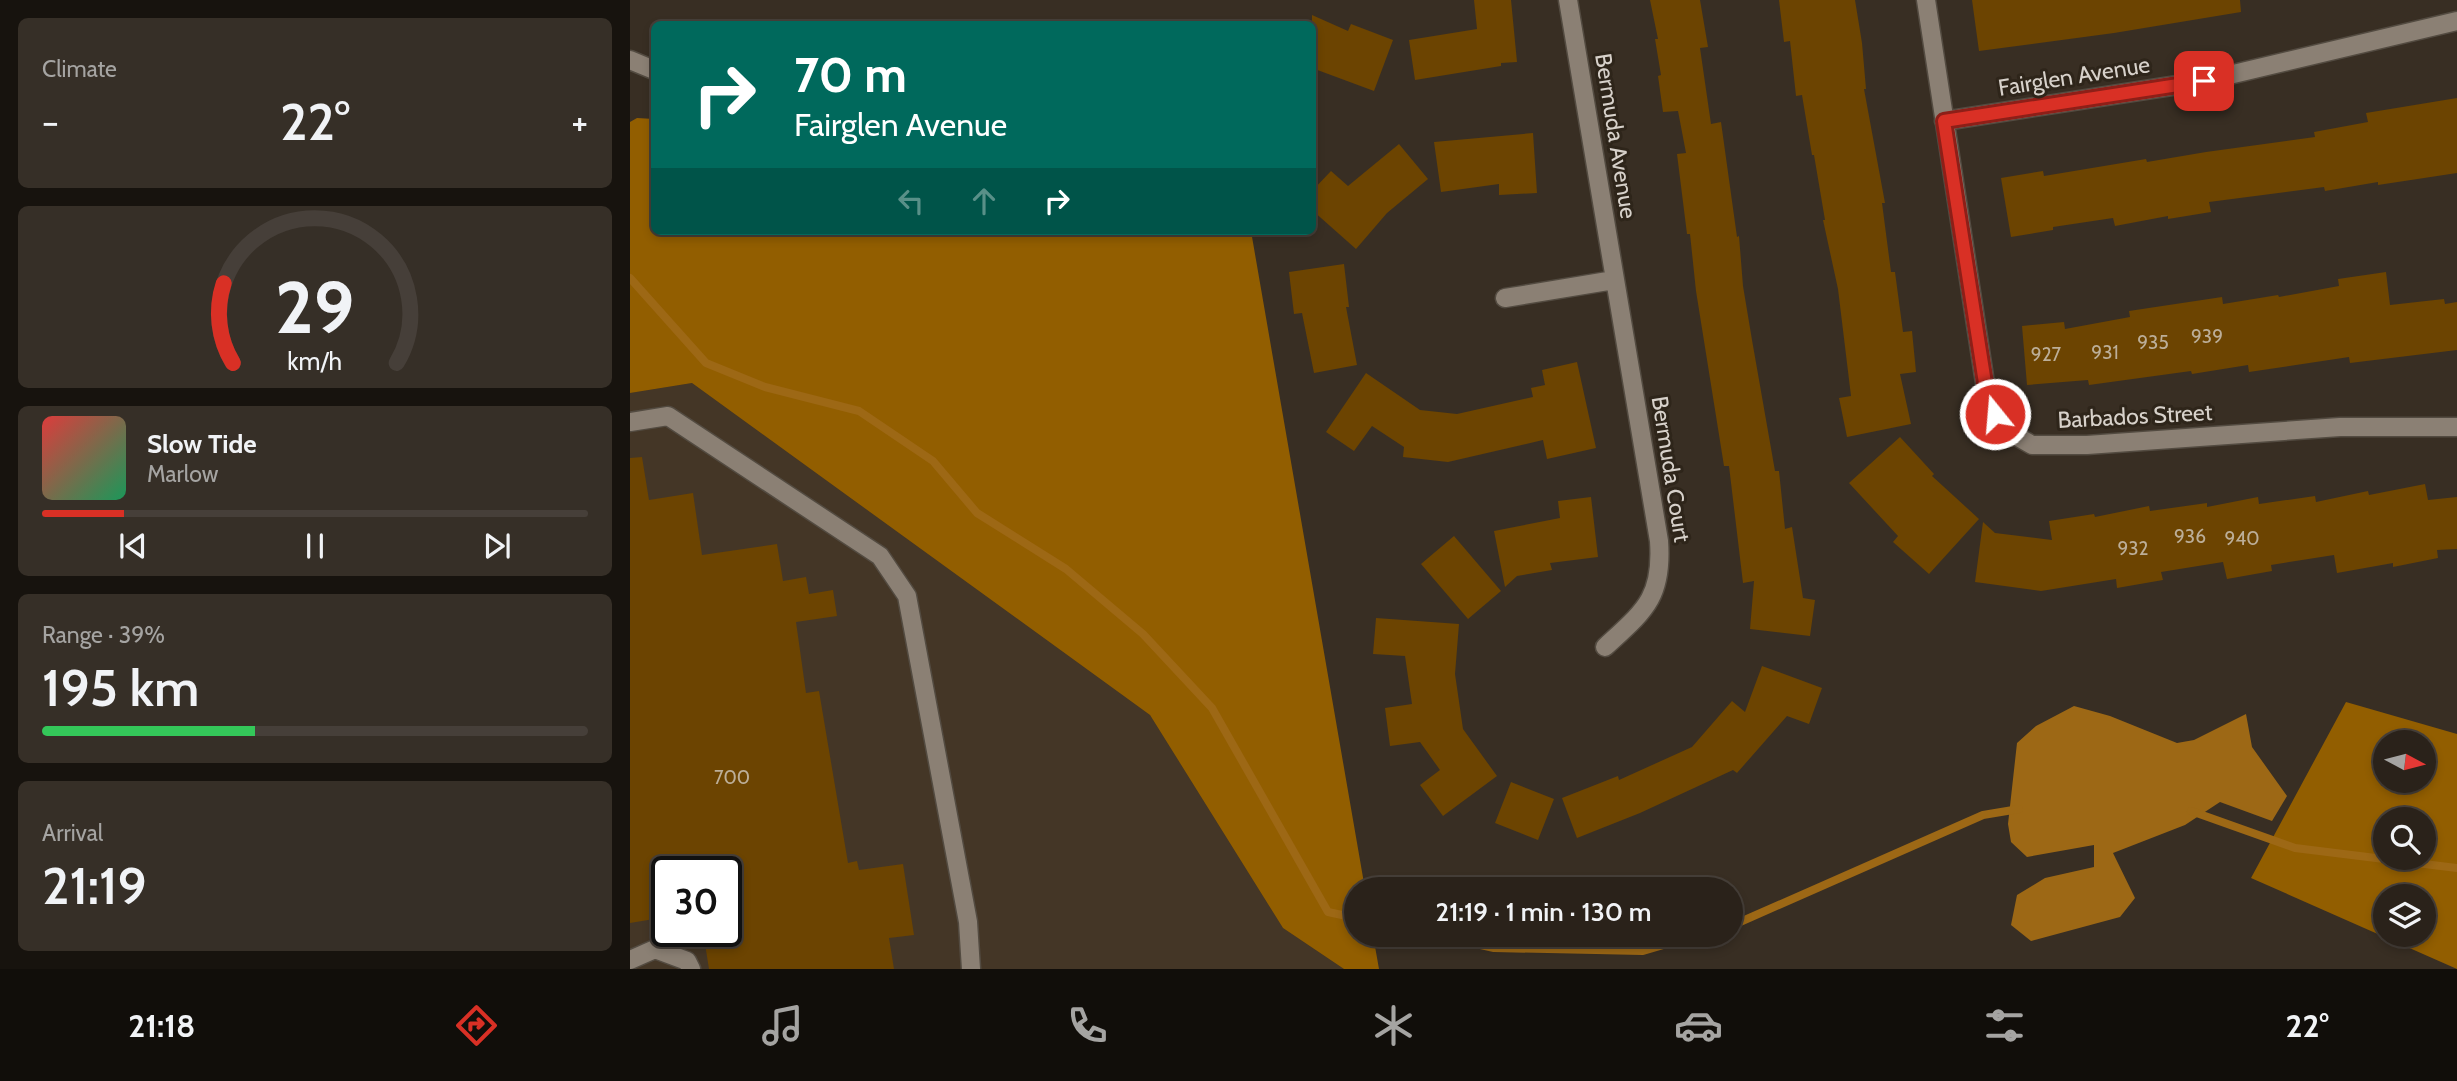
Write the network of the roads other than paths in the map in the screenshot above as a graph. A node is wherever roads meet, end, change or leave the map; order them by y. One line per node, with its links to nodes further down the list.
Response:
1 (1568, 0): 7 (street, Bermuda Avenue)
2 (1926, 0): 6 (street, Barbados Street)
3 (2457, 21): 6 (street, Fairglen Avenue)
4 (630, 60): 5 (street)
5 (651, 69)
6 (1944, 121): 10 (street, Barbados Street)
7 (1614, 281): 8 (street); 11 (street, Bermuda Court)
8 (1505, 298)
9 (630, 422): 14 (street)
10 (2457, 427)
11 (1605, 647)
12 (630, 960): 13 (street)
13 (691, 969)
14 (971, 969)

